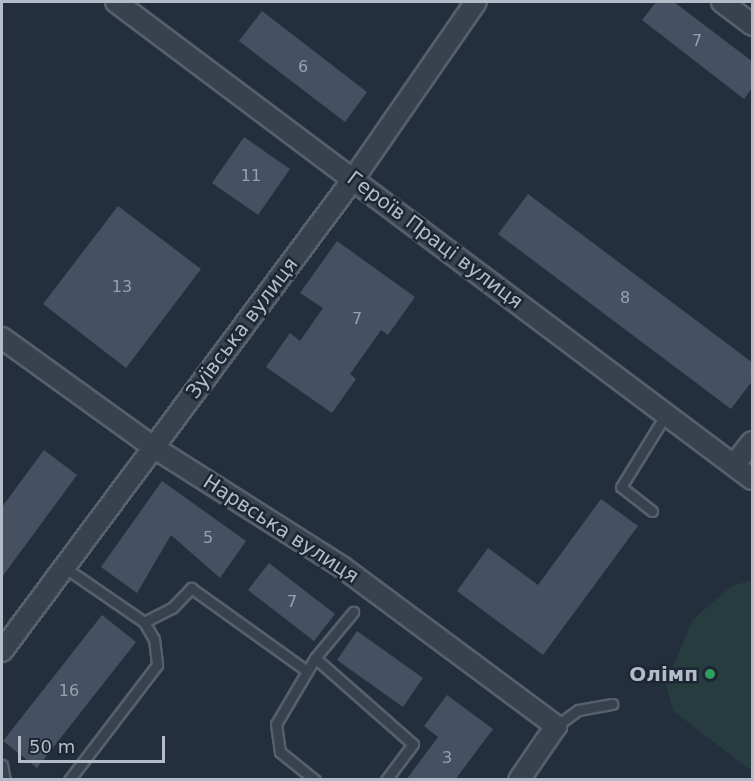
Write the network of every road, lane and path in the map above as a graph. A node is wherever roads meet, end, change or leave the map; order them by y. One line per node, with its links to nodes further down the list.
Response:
1 (116, 2): 5 (street, Героїв Праці вулиця)
2 (476, 2): 5 (street, Зуївська вулиця)
3 (722, 2): 4 (street)
4 (753, 25)
5 (354, 178): 7 (street, Героїв Праці вулиця); 9 (street, Зуївська вулиця)
6 (2, 338): 9 (street, Нарвська вулиця)
7 (666, 414): 10 (street, Героїв Праці вулиця); 12 (lane)
8 (753, 442): 10 (street)
9 (153, 447): 13 (street, Зуївська вулиця); 20 (street, Нарвська вулиця)
10 (734, 465): 11 (street, Героїв Праці вулиця)
11 (753, 479)
12 (651, 511)
13 (64, 567): 15 (lane); 16 (street, Зуївська вулиця)
14 (353, 612): 17 (lane)
15 (144, 622): 18 (lane); 23 (lane)
16 (2, 651)
17 (315, 658): 18 (lane); 25 (lane)
18 (307, 671): 24 (lane)
19 (612, 704): 20 (lane)
20 (556, 726): 26 (street)
21 (2, 765): 22 (lane)
22 (5, 780)
23 (69, 780)
24 (315, 780)
25 (386, 780)
26 (519, 780)

